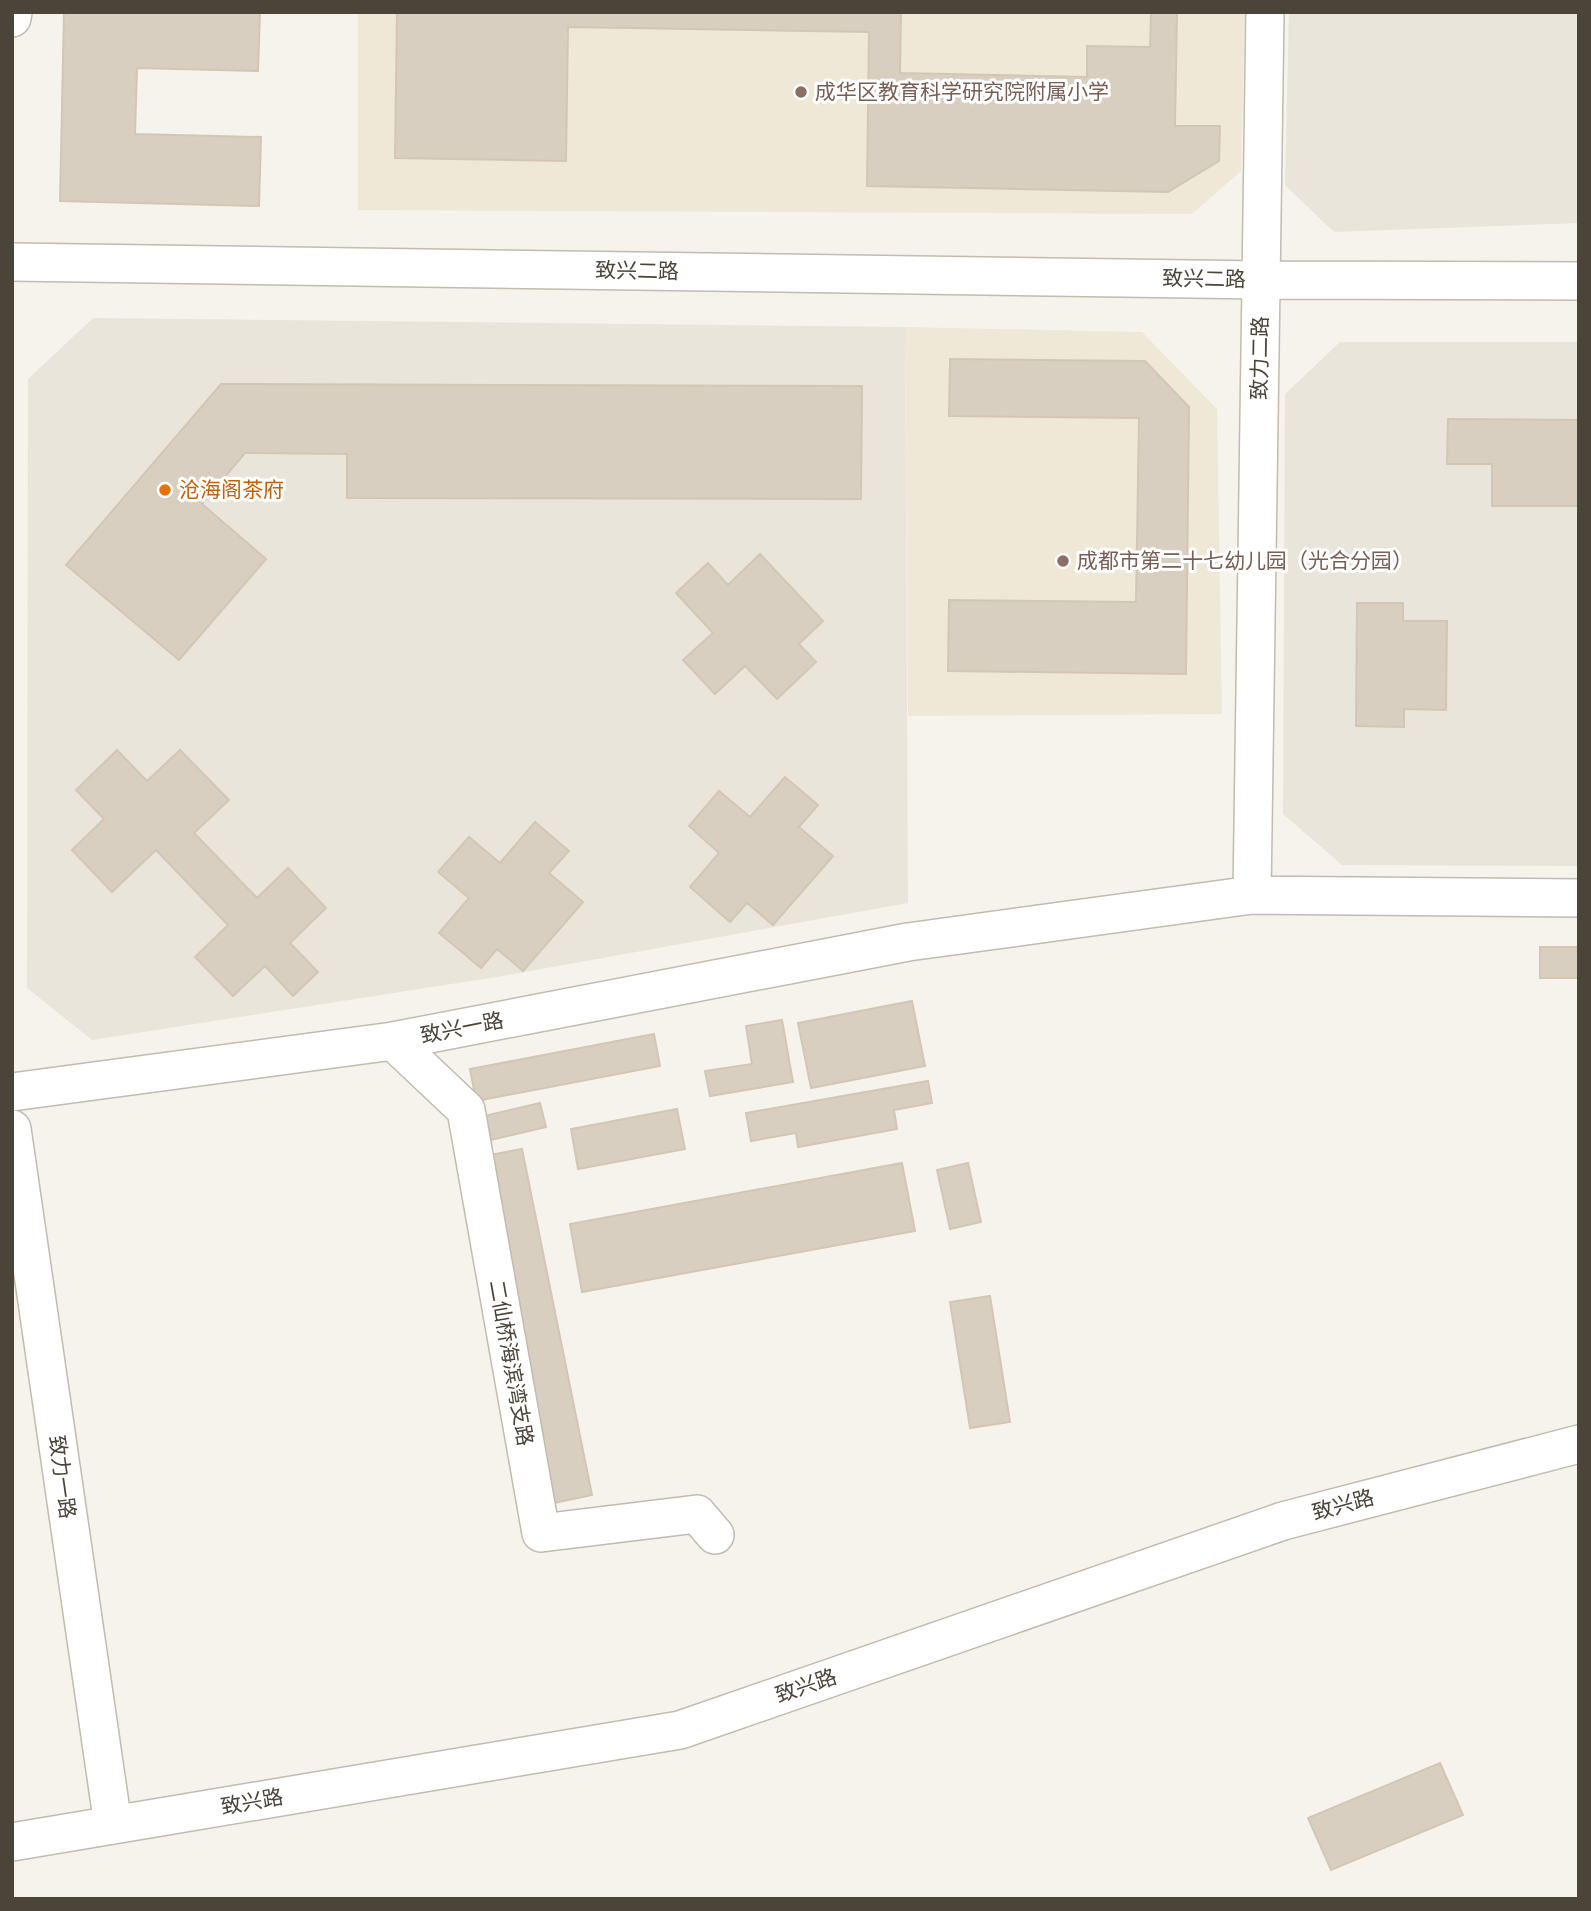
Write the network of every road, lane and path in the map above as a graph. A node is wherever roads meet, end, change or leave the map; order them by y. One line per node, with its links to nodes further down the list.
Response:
1 (13, 12): 3 (street)
2 (1265, 12): 5 (street, 致力二路)
3 (12, 18)
4 (12, 262): 5 (street, 致兴二路)
5 (1262, 280): 6 (street, 致兴二路); 7 (street, 致力二路)
6 (1579, 281)
7 (1252, 895): 8 (street, 致兴一路); 9 (street, 致兴一路)
8 (1579, 898)
9 (393, 1041): 10 (street, 致兴一路); 13 (street, 二仙桥海滨湾支路)
10 (12, 1092)
11 (12, 1129): 14 (street, 致力一路)
12 (1579, 1444): 14 (street, 致兴路)
13 (715, 1535)
14 (113, 1825): 15 (street, 致兴路)
15 (12, 1842)

